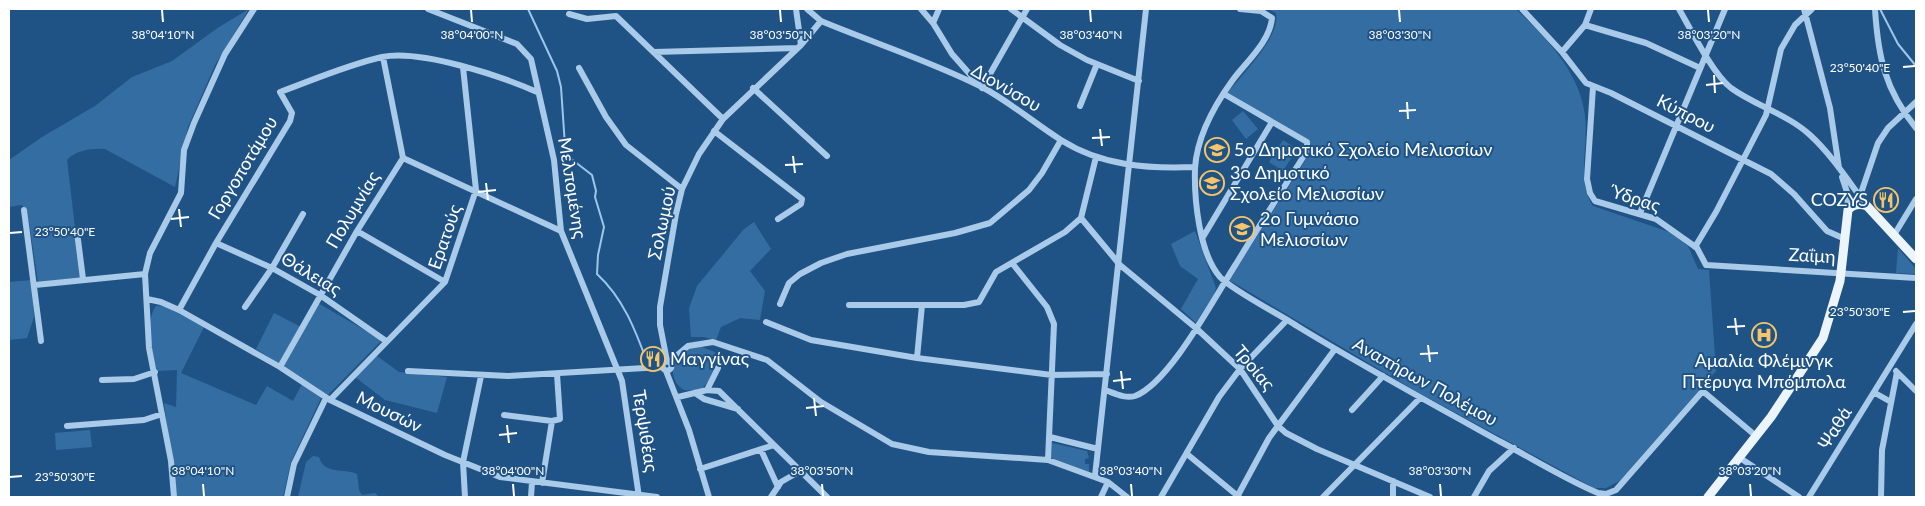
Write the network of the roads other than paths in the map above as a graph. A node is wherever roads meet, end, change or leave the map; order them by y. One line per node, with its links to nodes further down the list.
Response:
1 (254, 9): 80 (street)
2 (428, 9): 36 (street, Μελπομένης)
3 (796, 9): 23 (street)
4 (807, 9): 20 (street, Διονύσου)
5 (921, 9): 21 (street)
6 (939, 9): 21 (street)
7 (1012, 9): 19 (street)
8 (1027, 9): 19 (street)
9 (1146, 9): 32 (street)
10 (1240, 9): 37 (street)
11 (1522, 9): 25 (street, Κύπρου)
12 (1591, 9): 22 (street)
13 (1679, 9): 26 (street)
14 (1726, 9): 26 (street)
15 (1812, 9): 17 (street)
16 (1875, 9): 41 (street)
17 (1804, 11): 40 (street); 54 (street)
18 (569, 14): 24 (street)
19 (1022, 16): 28 (street); 35 (street)
20 (821, 20): 23 (street, Σολωμού); 35 (street, Διονύσου)
21 (933, 24): 35 (street)
22 (1584, 25): 25 (street); 31 (street)
23 (799, 46): 24 (street); 34 (street, Σολωμού)
24 (654, 52): 42 (street)
25 (1562, 52): 33 (street, Κύπρου)
26 (1707, 56): 31 (street); 40 (street)
27 (383, 57): 29 (street, Γοργοποτάμου); 50 (street); 72 (street, Γοργοποτάμου)
28 (1097, 64): 32 (street); 39 (street)
29 (463, 67): 36 (street, Γοργοποτάμου); 56 (street, Ερατούς)
30 (578, 68): 55 (street)
31 (1700, 68): 44 (street)
32 (1139, 80): 52 (street)
33 (1592, 87): 44 (street, Κύπρου); 62 (street, Ύδρας)
34 (753, 88): 42 (street, Σολωμού); 48 (street)
35 (982, 88): 47 (street, Διονύσου)
36 (537, 92): 67 (street, Μελπομένης)
37 (1224, 94): 43 (street); 53 (street)
38 (1916, 102): 41 (street)
39 (1080, 106)
40 (1768, 108): 51 (street); 54 (street)
41 (1904, 114): 45 (street); 57 (street)
42 (723, 119): 46 (street, Σολωμού)
43 (1272, 122): 70 (street); 83 (street)
44 (1676, 125): 51 (street, Κύπρου); 62 (street)
45 (1916, 128)
46 (714, 131): 55 (street, Σολωμού); 65 (street)
47 (1061, 140): 49 (street, Διονύσου); 88 (street)
48 (827, 156)
49 (1096, 157): 52 (street, Διονύσου); 64 (street)
50 (403, 158): 56 (street); 66 (street, Πολυμνίας)
51 (1744, 161): 71 (street, Κύπρου); 73 (street)
52 (1131, 166): 53 (street, Διονύσου); 76 (street)
53 (1196, 167): 70 (street)
54 (1840, 170): 57 (street); 61 (street)
55 (682, 189): 101 (street, Σολωμού)
56 (476, 190): 67 (street); 84 (street, Ερατούς)
57 (1860, 196): 59 (street)
58 (1916, 199): 69 (street)
59 (1867, 206): 61 (main road); 69 (main road)
60 (24, 210): 85 (street)
61 (1848, 210): 71 (main road)
62 (1640, 213): 73 (street, Ύδρας)
63 (303, 214): 78 (street)
64 (1081, 218): 75 (street); 76 (street, Τροίας)
65 (778, 220)
66 (357, 231): 84 (street); 86 (street, Πολυμνίας)
67 (561, 231): 106 (street, Μελπομένης)
68 (77, 232): 82 (street)
69 (1894, 234): 74 (main road)
70 (1203, 237): 83 (street)
71 (1845, 239): 79 (main road)
72 (216, 242): 78 (street, Θάλειας); 92 (street, Γοργοποτάμου)
73 (1695, 247): 77 (street, Ύδρας)
74 (1916, 259)
75 (1012, 263): 90 (street); 112 (street)
76 (1120, 264): 96 (street, Τροίας); 111 (street)
77 (1706, 265): 79 (street, Ζαΐμη)
78 (272, 268): 86 (street, Θάλειας); 91 (street)
79 (1842, 273): 81 (street, Ζαΐμη); 132 (main road)
80 (144, 274): 82 (street); 87 (street)
81 (1916, 278)
82 (83, 280): 85 (street)
83 (1225, 281): 93 (street, Αναπήρων Πολέμου); 96 (street)
84 (445, 282): 98 (street, Ερατούς)
85 (35, 285): 97 (street)
86 (320, 295): 98 (street, Θάλειας); 103 (street, Πολυμνίας)
87 (147, 299): 92 (street, Μουσών); 108 (street)
88 (780, 304)
89 (849, 305): 90 (street)
90 (922, 305): 100 (street)
91 (245, 307)
92 (179, 310): 103 (street, Μουσών)
93 (1287, 320): 99 (street, Αναπήρων Πολέμου); 105 (street)
94 (766, 322): 100 (street)
95 (1916, 324): 102 (street, Ψαθά)
96 (1197, 329): 105 (street, Τροίας); 117 (street)
97 (41, 341)
98 (386, 341): 123 (street, Ερατούς)
99 (1335, 349): 114 (street, Αναπήρων Πολέμου); 131 (street)
100 (918, 358): 112 (street)
101 (666, 365): 106 (street); 121 (street, Σολωμού); 140 (street)
102 (1891, 366): 109 (street); 120 (street, Ψαθά)
103 (280, 367): 123 (street, Μουσών)
104 (718, 368): 116 (street)
105 (1240, 369): 131 (street, Τροίας); 138 (street)
106 (617, 370): 110 (street); 152 (street, Τερψιθέας)
107 (408, 371): 113 (street)
108 (155, 372): 115 (street); 127 (street)
109 (1897, 372): 118 (street); 124 (street)
110 (556, 374): 113 (street); 129 (street)
111 (1107, 374): 112 (street); 117 (street)
112 (1052, 375): 133 (street)
113 (481, 376): 141 (street)
114 (1382, 376): 122 (street, Αναπήρων Πολέμου); 126 (street)
115 (102, 380)
116 (707, 390): 119 (street); 125 (street)
117 (1105, 390): 136 (street)
118 (1916, 391)
119 (695, 393): 121 (street); 125 (street)
120 (1875, 393): 124 (street); 171 (street, Ψαθά)
121 (678, 397): 143 (street, Σολωμού)
122 (1420, 398): 135 (street, Αναπήρων Πολέμου); 142 (street)
123 (328, 399): 141 (street, Μουσών); 154 (street, Ερατούς)
124 (1890, 402): 172 (street)
125 (738, 409): 134 (street)
126 (1352, 410)
127 (162, 414): 130 (street); 153 (street)
128 (504, 415): 129 (street)
129 (552, 421): 149 (street)
130 (67, 426)
131 (1278, 426): 142 (street, Τροίας); 164 (street)
132 (1756, 436): 139 (main road); 151 (street)
133 (1050, 437): 136 (street); 140 (street)
134 (774, 445): 137 (street); 144 (street)
135 (1514, 448): 151 (street, Αναπήρων Πολέμου); 168 (street)
136 (1098, 449): 145 (street)
137 (761, 450): 143 (street); 150 (street)
138 (1187, 454): 163 (street); 164 (street)
139 (1740, 458): 169 (main road); 170 (street)
140 (1048, 460): 145 (street)
141 (463, 462): 147 (street, Μουσών); 155 (street)
142 (1356, 465): 146 (street, Τροίας); 165 (street)
143 (700, 469): 158 (street, Σολωμού)
144 (800, 471): 150 (street); 160 (street)
145 (1095, 476): 148 (street)
146 (1393, 481): 166 (street); 167 (street, Τροίας)
147 (532, 482): 149 (street, Μουσών); 156 (street)
148 (1108, 482): 161 (street); 162 (street)
149 (542, 483): 152 (street, Μουσών)
150 (778, 487): 159 (street)
151 (1613, 495)
152 (639, 496): 157 (street, Μουσών)
153 (174, 497)
154 (287, 497)
155 (465, 497)
156 (531, 497)
157 (657, 497)
158 (709, 497)
159 (771, 497)
160 (827, 497)
161 (1101, 497)
162 (1127, 497)
163 (1161, 497)
164 (1238, 497)
165 (1323, 497)
166 (1393, 497)
167 (1430, 497)
168 (1474, 497)
169 (1708, 497)
170 (1799, 497)
171 (1809, 497)
172 (1880, 497)

